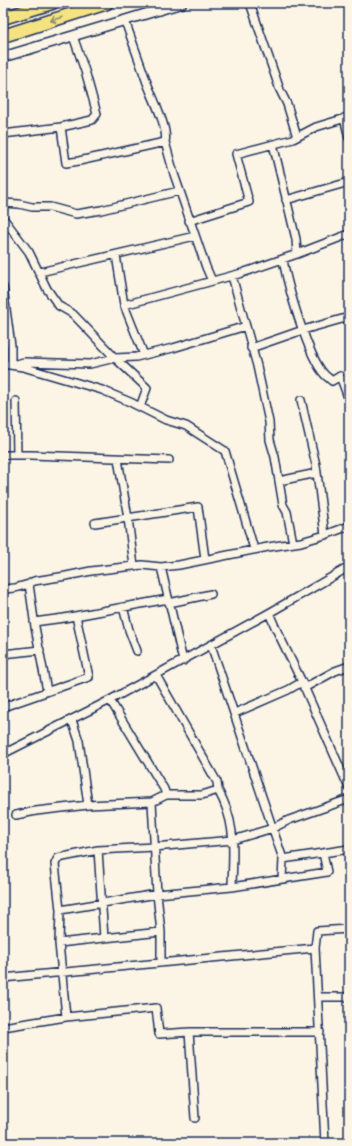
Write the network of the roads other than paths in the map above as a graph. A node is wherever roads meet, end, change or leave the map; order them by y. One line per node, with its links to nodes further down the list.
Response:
1 (52, 3): 5 (highway)
2 (107, 3): 7 (highway, one-way to 7)
3 (182, 3): 6 (street)
4 (250, 3): 13 (street)
5 (3, 18)
6 (125, 21): 8 (street); 15 (street)
7 (3, 36)
8 (73, 36): 9 (street); 11 (street)
9 (3, 57)
10 (346, 117): 13 (street); 14 (street)
11 (61, 127): 12 (street); 15 (street)
12 (3, 134)
13 (297, 137): 16 (street)
14 (349, 138)
15 (165, 142): 18 (street)
16 (273, 144): 19 (street); 22 (street)
17 (349, 182): 19 (street)
18 (179, 191): 20 (street); 22 (street)
19 (286, 200): 25 (street)
20 (3, 203)
21 (3, 218): 28 (street)
22 (190, 221): 24 (street)
23 (349, 234): 25 (street)
24 (195, 236): 26 (street); 30 (street)
25 (297, 254): 27 (street)
26 (116, 255): 28 (street); 32 (street)
27 (283, 259): 29 (street); 35 (street)
28 (40, 272): 38 (street)
29 (232, 276): 30 (street); 34 (street)
30 (212, 281): 32 (street)
31 (3, 287): 40 (street)
32 (124, 305): 37 (street)
33 (349, 317): 35 (street)
34 (246, 326): 36 (street); 37 (street)
35 (303, 330): 36 (street); 42 (street)
36 (251, 348): 50 (street)
37 (144, 355): 38 (street)
38 (115, 358): 40 (street); 44 (street)
39 (3, 364): 40 (street)
40 (11, 365): 44 (street)
41 (301, 400): 49 (street)
42 (349, 400)
43 (16, 401): 46 (street)
44 (140, 407): 56 (street)
45 (3, 455): 46 (street)
46 (17, 455): 47 (street)
47 (118, 459): 48 (street); 51 (street)
48 (169, 460)
49 (317, 473): 50 (street); 54 (street)
50 (280, 482): 55 (street)
51 (128, 518): 52 (street); 57 (street); 58 (street)
52 (95, 523)
53 (349, 526): 54 (street)
54 (325, 535): 55 (street)
55 (294, 543): 56 (street)
56 (254, 550): 57 (street)
57 (205, 559): 59 (street)
58 (134, 566): 59 (street); 61 (street)
59 (161, 567): 64 (street)
60 (349, 567): 66 (street)
61 (29, 584): 62 (street); 68 (street)
62 (3, 589)
63 (211, 594): 64 (street)
64 (168, 601): 65 (street); 73 (street)
65 (123, 607): 67 (street); 71 (street)
66 (270, 613): 69 (street); 76 (street)
67 (76, 616): 68 (street); 77 (street)
68 (34, 622): 70 (street)
69 (211, 645): 73 (street); 80 (street)
70 (40, 650): 72 (street); 77 (street)
71 (137, 652)
72 (3, 654)
73 (183, 660): 75 (street)
74 (349, 666): 76 (street)
75 (156, 675): 78 (street); 84 (street)
76 (303, 685): 80 (street); 83 (street)
77 (46, 691): 79 (street)
78 (110, 700): 81 (street); 85 (street)
79 (3, 707)
80 (235, 713): 90 (street)
81 (72, 720): 82 (street); 88 (street)
82 (3, 754)
83 (349, 788)
84 (218, 790): 85 (street); 91 (street)
85 (166, 795): 87 (street)
86 (349, 799): 90 (street)
87 (152, 802): 88 (street); 92 (street)
88 (88, 805): 89 (street)
89 (16, 815)
90 (273, 828): 91 (street); 96 (street)
91 (233, 840): 92 (street); 98 (street)
92 (154, 847): 94 (street); 99 (street)
93 (349, 849): 95 (street)
94 (98, 850): 100 (street); 101 (street)
95 (323, 853): 96 (street); 97 (street)
96 (283, 860): 97 (street)
97 (282, 879): 98 (street)
98 (232, 887): 99 (street)
99 (157, 894): 100 (street); 103 (street)
100 (102, 902): 101 (street); 104 (street)
101 (60, 910): 105 (street)
102 (349, 929): 106 (street)
103 (161, 932): 104 (street); 107 (street)
104 (104, 938): 105 (street)
105 (59, 943): 108 (street)
106 (315, 948): 107 (street); 110 (street)
107 (162, 964): 108 (street)
108 (61, 973): 109 (street); 112 (street)
109 (3, 978)
110 (318, 997): 111 (street); 115 (street)
111 (349, 997)
112 (66, 1017): 113 (street); 114 (street)
113 (3, 1027)
114 (190, 1032): 115 (street); 116 (street)
115 (320, 1032): 119 (street)
116 (195, 1118)
117 (3, 1140): 118 (main road)
118 (4, 1143)
119 (325, 1143)

